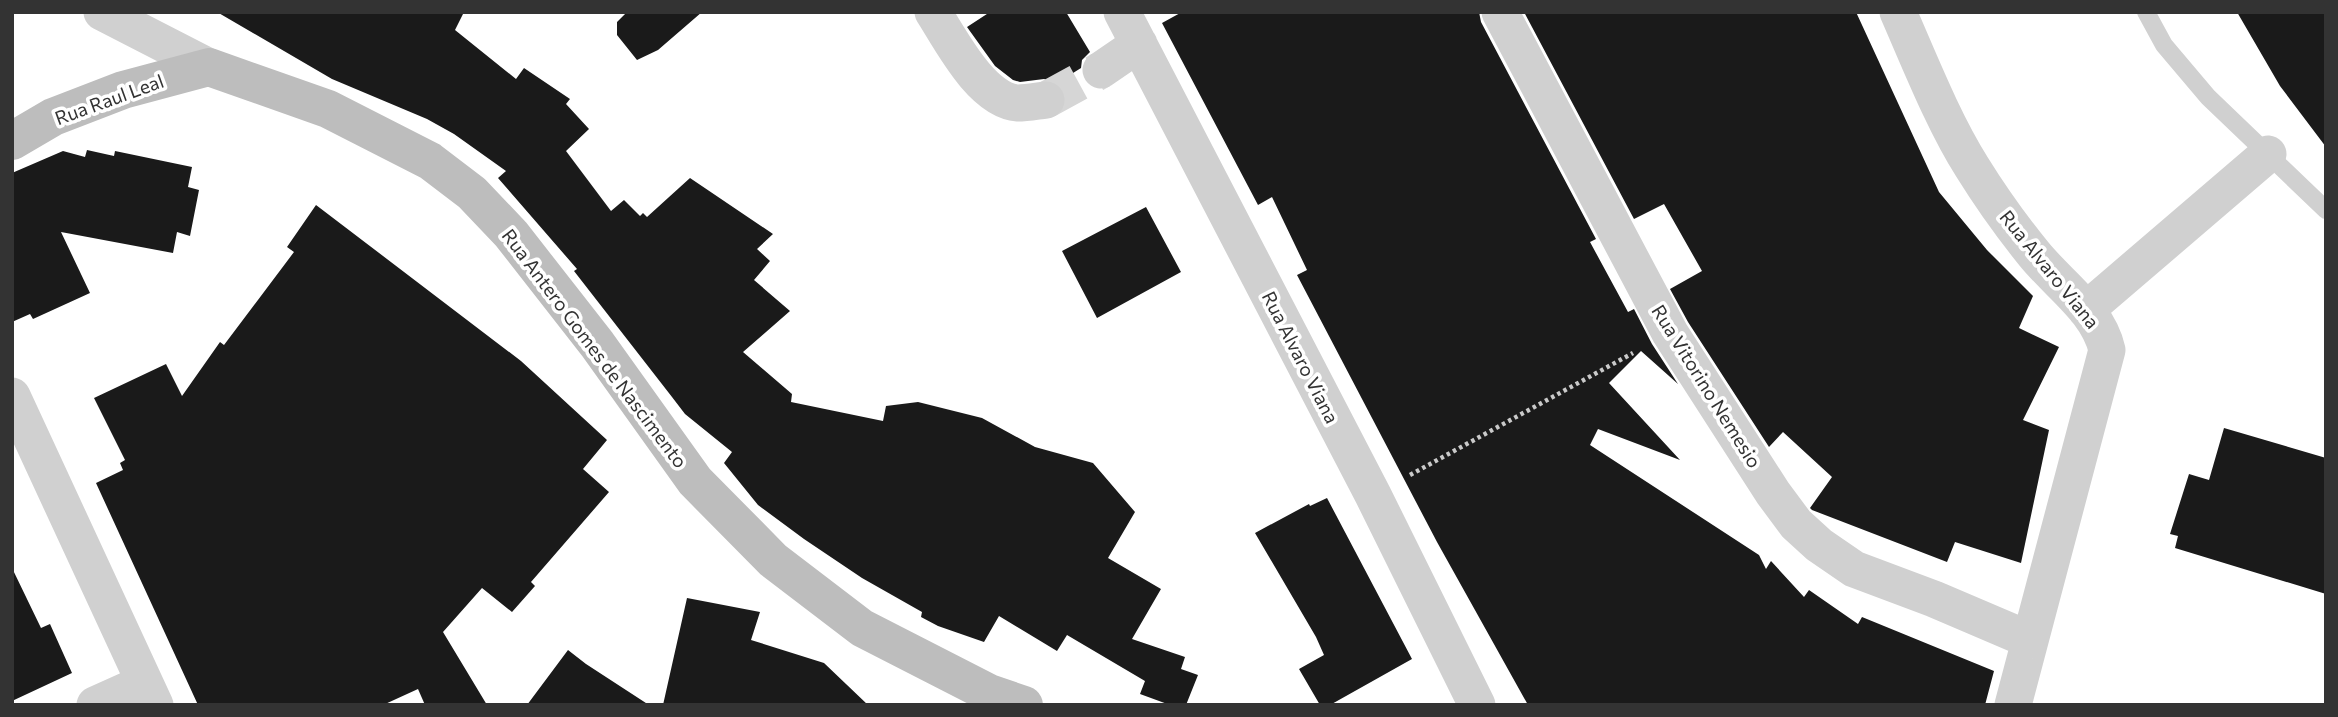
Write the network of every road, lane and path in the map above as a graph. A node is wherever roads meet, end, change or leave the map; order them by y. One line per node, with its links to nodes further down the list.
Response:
1 (102, 12): 8 (street, Rua Antero Gomes de Nascimento)
2 (933, 12): 10 (street)
3 (1122, 12): 7 (street, Rua Alvaro Viana)
4 (1500, 12): 15 (street, Rua Vitorino Nemesio)
5 (1898, 12): 14 (street, Rua Alvaro Viana)
6 (2146, 12): 12 (lane)
7 (1139, 44): 9 (street); 17 (street, Rua Alvaro Viana)
8 (209, 67): 11 (street, Rua Raul Leal); 21 (street, Rua Antero Gomes de Nascimento)
9 (1101, 70)
10 (1046, 100)
11 (12, 141)
12 (2268, 154): 13 (lane); 14 (street)
13 (2326, 210)
14 (2086, 310): 18 (street, Rua Alvaro Viana)
15 (1670, 333): 17 (path); 18 (street, Rua Vitorino Nemesio)
16 (12, 396): 19 (street)
17 (1373, 495): 22 (street, Rua Alvaro Viana)
18 (2030, 640): 23 (street, Rua Alvaro Viana)
19 (149, 694): 20 (street)
20 (95, 705)
21 (1024, 705)
22 (1477, 705)
23 (2013, 705)

